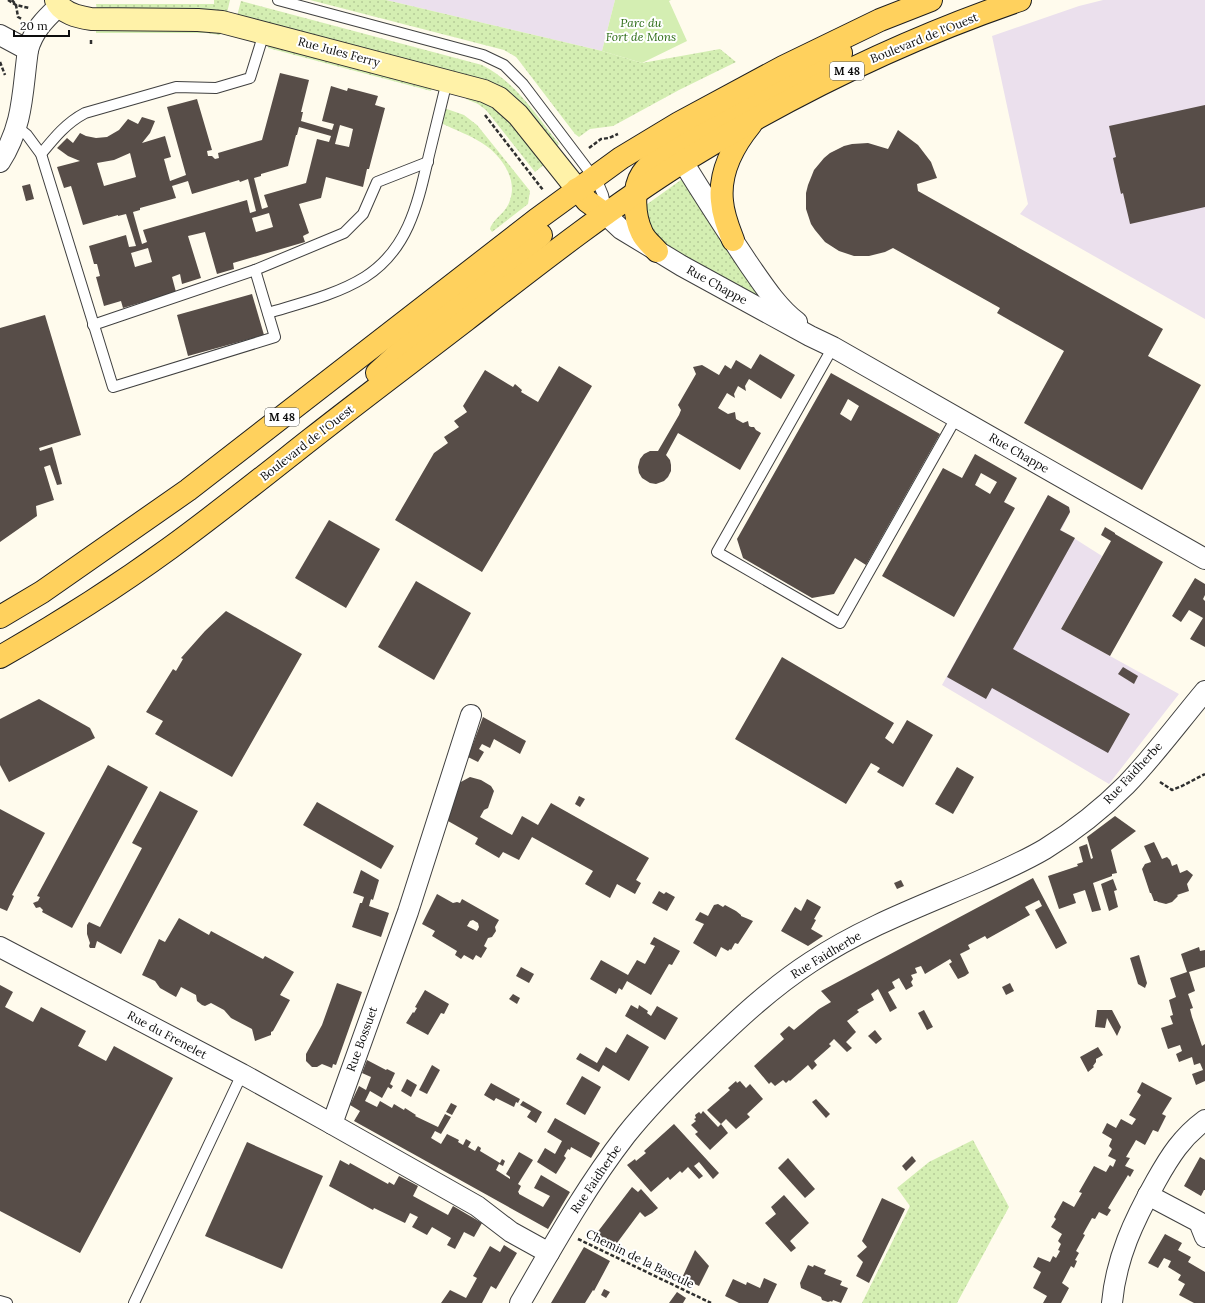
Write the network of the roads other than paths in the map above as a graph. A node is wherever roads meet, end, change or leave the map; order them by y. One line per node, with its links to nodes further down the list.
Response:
1 (278, 0): 17 (lane)
2 (931, 0): 12 (main road, M 48)
3 (936, 0): 14 (main road)
4 (1020, 0): 10 (main road, Boulevard de l'Ouest / M 48)
5 (58, 3): 6 (main road, Rue Jules Ferry); 8 (street)
6 (264, 33): 9 (main road, Rue Jules Ferry); 13 (lane)
7 (0, 35): 8 (street)
8 (28, 50): 11 (street)
9 (447, 81): 16 (lane); 17 (main road, Rue Jules Ferry)
10 (755, 119): 14 (main road, Boulevard de l'Ouest / M 48); 20 (main road)
11 (17, 127): 13 (lane); 15 (street)
12 (655, 137): 14 (main road); 17 (main road, M 48)
13 (41, 154): 24 (lane)
14 (678, 156): 18 (main road, Boulevard de l'Ouest / M 48); 20 (street, Rue Chappe)
15 (0, 162)
16 (428, 162): 22 (lane); 23 (lane)
17 (589, 189): 19 (main road); 27 (main road); 29 (main road, M 48)
18 (636, 193): 19 (main road, Boulevard de l'Ouest / M 48); 21 (main road)
19 (605, 214): 21 (street, Rue Chappe); 27 (main road, Boulevard de l'Ouest / M 48)
20 (733, 240): 25 (street, Rue Chappe)
21 (658, 251): 25 (street, Rue Chappe)
22 (255, 270): 23 (lane); 24 (lane)
23 (268, 313): 24 (lane)
24 (93, 325)
25 (833, 347): 26 (street, Rue Chappe); 26 (lane)
26 (956, 418): 28 (street, Rue Chappe)
27 (293, 453): 32 (main road, Boulevard de l'Ouest / M 48)
28 (1205, 559)
29 (42, 592): 30 (main road, M 48); 31 (street)
30 (0, 617)
31 (0, 622)
32 (0, 658)
33 (1205, 691): 41 (street, Rue Faidherbe)
34 (471, 715): 38 (street, Rue Bossuet)
35 (0, 947): 36 (street, Rue du Frenelet)
36 (242, 1074): 38 (street, Rue du Frenelet); 44 (lane)
37 (1205, 1120): 39 (street)
38 (332, 1124): 41 (street)
39 (1148, 1195): 40 (street); 46 (street)
40 (1203, 1226)
41 (549, 1253): 45 (street, Rue Faidherbe)
42 (0, 1301): 43 (lane)
43 (7, 1303)
44 (134, 1303)
45 (520, 1303)
46 (1112, 1303)

